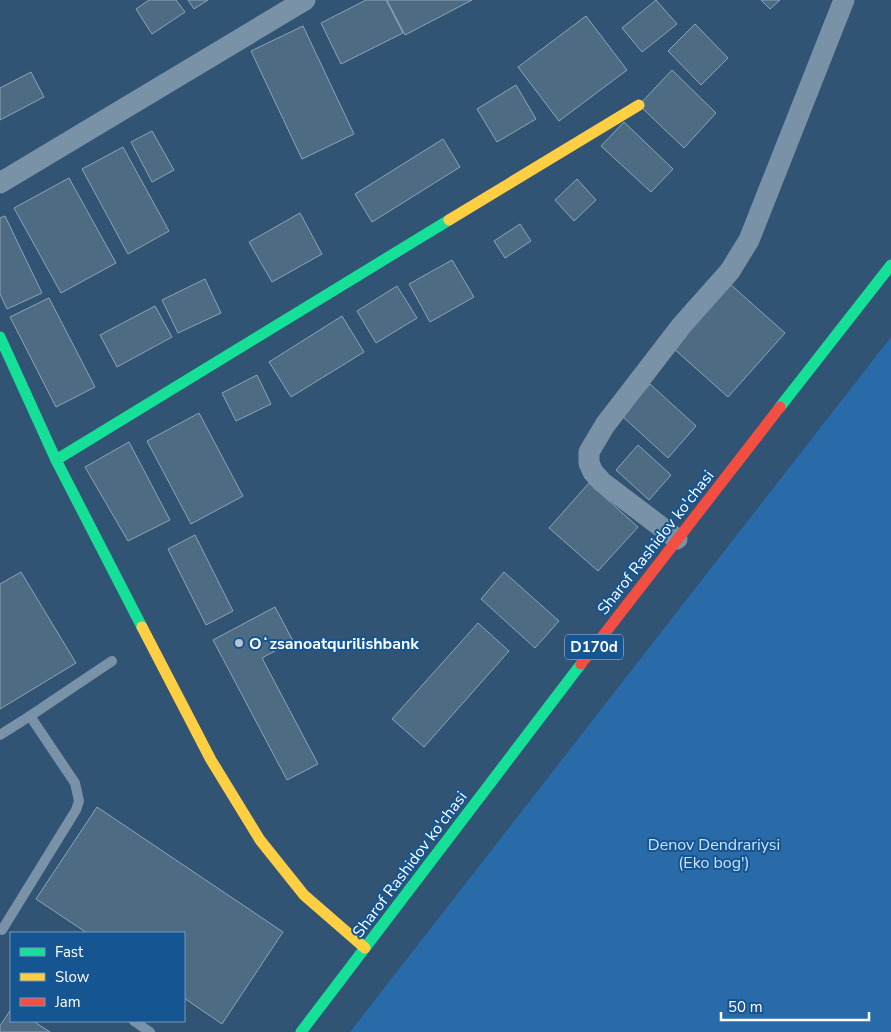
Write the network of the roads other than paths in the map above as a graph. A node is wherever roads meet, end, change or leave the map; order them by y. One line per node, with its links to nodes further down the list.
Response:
1 (305, 0): 4 (street)
2 (844, 0): 8 (street)
3 (639, 105): 7 (street)
4 (0, 183)
5 (891, 265): 8 (street, Sharof Rashidov ko'chasi / D170d)
6 (0, 337): 7 (street)
7 (56, 460): 13 (street)
8 (677, 539): 13 (street, Sharof Rashidov ko'chasi / D170d)
9 (112, 661): 10 (lane)
10 (30, 716): 11 (lane); 12 (lane)
11 (0, 735)
12 (1, 931)
13 (365, 948): 16 (street, Sharof Rashidov ko'chasi / D170d)
14 (135, 1022): 15 (lane)
15 (150, 1032)
16 (301, 1032)

